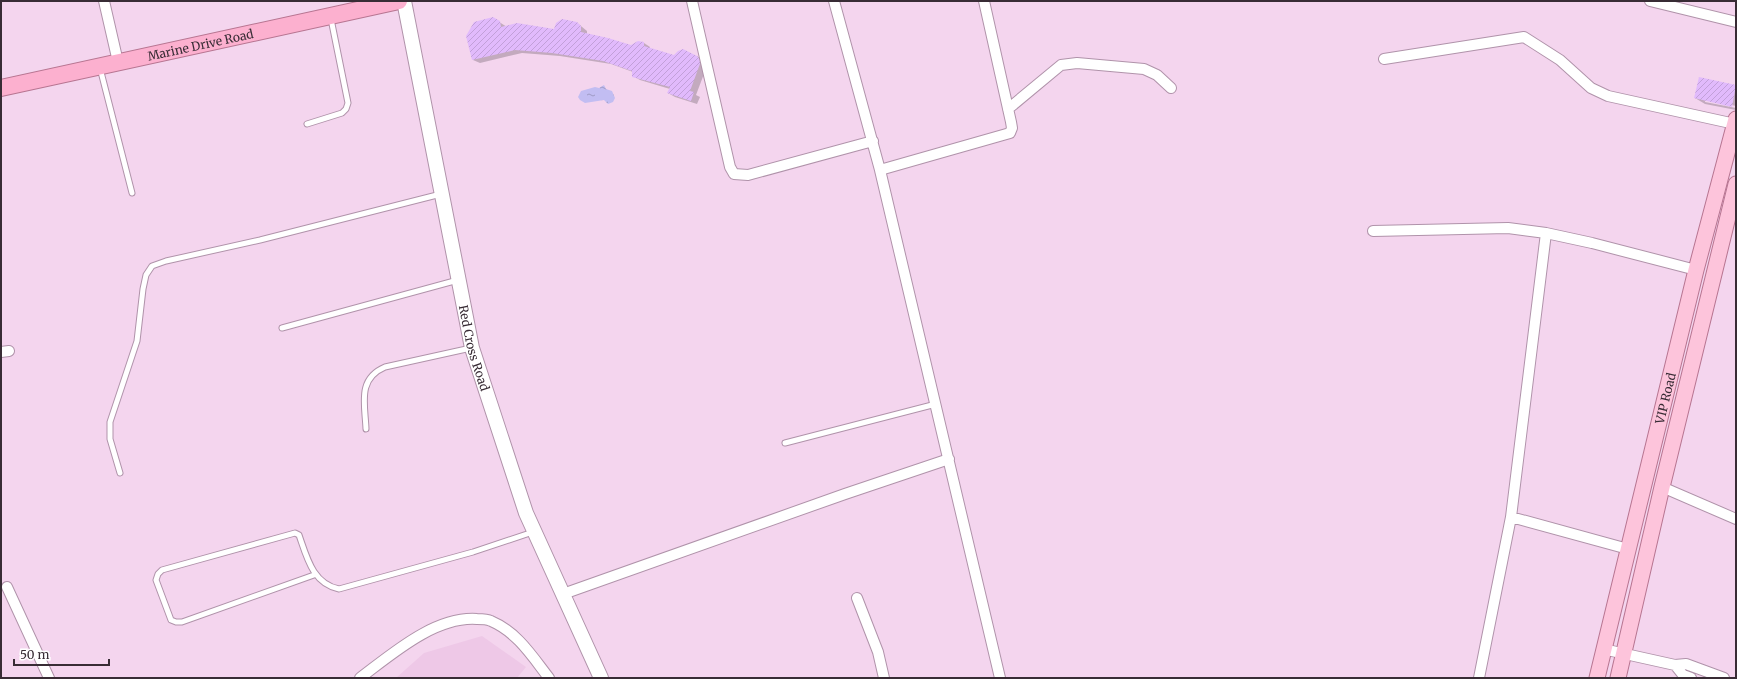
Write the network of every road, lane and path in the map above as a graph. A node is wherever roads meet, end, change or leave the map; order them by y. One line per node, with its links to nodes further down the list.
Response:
1 (104, 1): 11 (street)
2 (399, 1): 8 (highway, Marine Drive Road)
3 (404, 1): 22 (main road, Red Cross Road)
4 (692, 1): 18 (street)
5 (834, 1): 18 (street)
6 (984, 1): 15 (street)
7 (1650, 1): 9 (street)
8 (330, 16): 11 (highway, Marine Drive Road); 16 (lane)
9 (1736, 22)
10 (1384, 59): 17 (street)
11 (118, 62): 12 (highway, Marine Drive Road)
12 (100, 66): 13 (highway, Marine Drive Road); 21 (lane)
13 (1, 88)
14 (1171, 88): 15 (street)
15 (1008, 109): 19 (street)
16 (307, 124)
17 (1735, 127): 25 (main road, VIP Road)
18 (873, 141): 19 (street)
19 (880, 170): 29 (street)
20 (1736, 184): 34 (main road, VIP Road)
21 (132, 193)
22 (442, 194): 26 (main road, Red Cross Road); 33 (lane)
23 (1373, 231): 24 (street)
24 (1546, 233): 25 (street); 35 (street)
25 (1696, 270): 38 (main road, VIP Road)
26 (459, 280): 27 (lane); 28 (main road, Red Cross Road)
27 (282, 328)
28 (472, 348): 30 (lane); 37 (main road, Red Cross Road)
29 (936, 404): 31 (lane); 32 (street)
30 (366, 430)
31 (785, 443)
32 (949, 459): 41 (street); 51 (street)
33 (120, 473)
34 (1662, 487): 36 (street); 44 (main road, VIP Road)
35 (1511, 517): 38 (street); 52 (street)
36 (1736, 519)
37 (534, 531): 39 (lane); 41 (main road, Red Cross Road)
38 (1628, 549): 43 (main road, VIP Road)
39 (314, 575): 39 (lane)
40 (7, 587): 46 (street)
41 (563, 594): 49 (main road, Red Cross Road)
42 (857, 598): 50 (street)
43 (1604, 649): 44 (street); 53 (main road, VIP Road)
44 (1623, 654): 45 (street); 54 (main road, VIP Road)
45 (1675, 665): 55 (street); 56 (street)
46 (49, 678)
47 (360, 678): 48 (street)
48 (549, 678)
49 (601, 678)
50 (884, 678)
51 (1000, 678)
52 (1480, 678)
53 (1596, 678)
54 (1618, 678)
55 (1691, 678)
56 (1724, 678)

